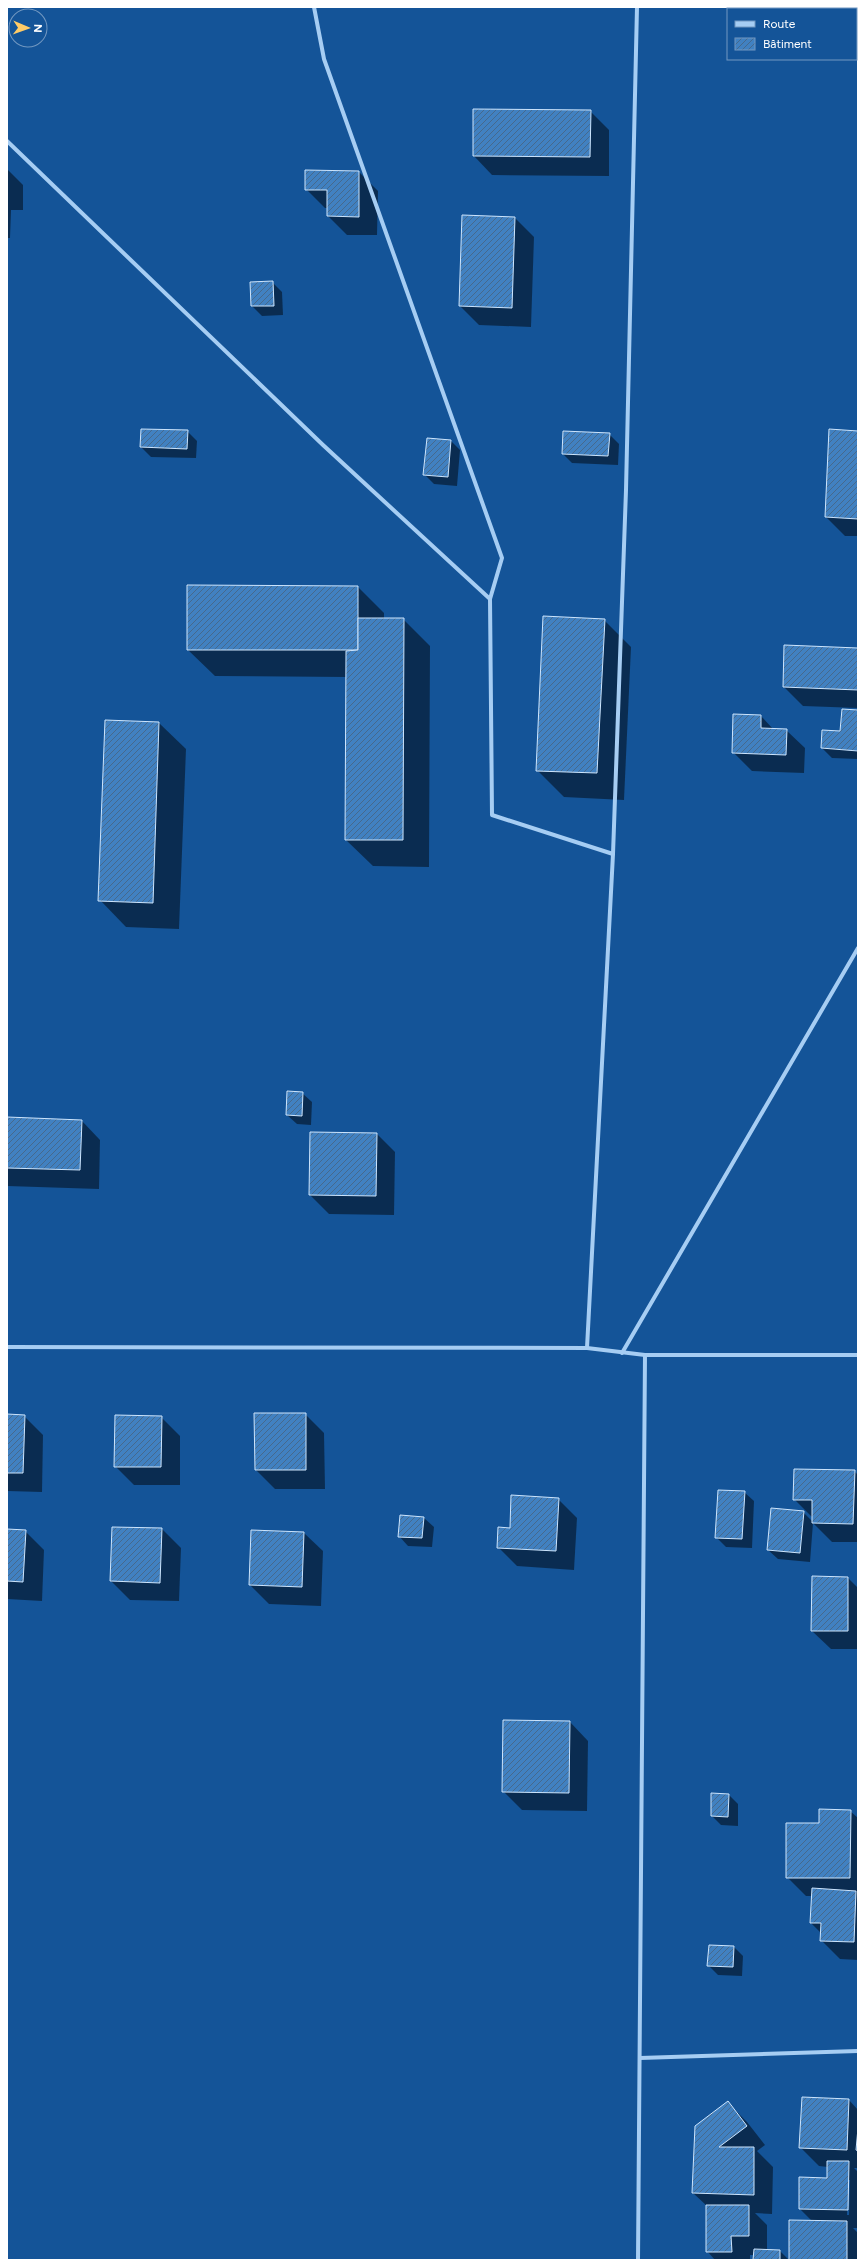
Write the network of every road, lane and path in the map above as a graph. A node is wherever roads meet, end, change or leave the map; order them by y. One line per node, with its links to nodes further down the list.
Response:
1 (314, 7): 4 (street)
2 (637, 7): 5 (street)
3 (7, 141): 4 (street)
4 (490, 599): 5 (street)
5 (613, 854): 8 (street)
6 (858, 948): 9 (street)
7 (7, 1347): 8 (street)
8 (587, 1348): 9 (street)
9 (622, 1353): 10 (street)
10 (645, 1355): 11 (street); 13 (street)
11 (858, 1355)
12 (858, 2051): 13 (street)
13 (640, 2058): 14 (street)
14 (638, 2260)

